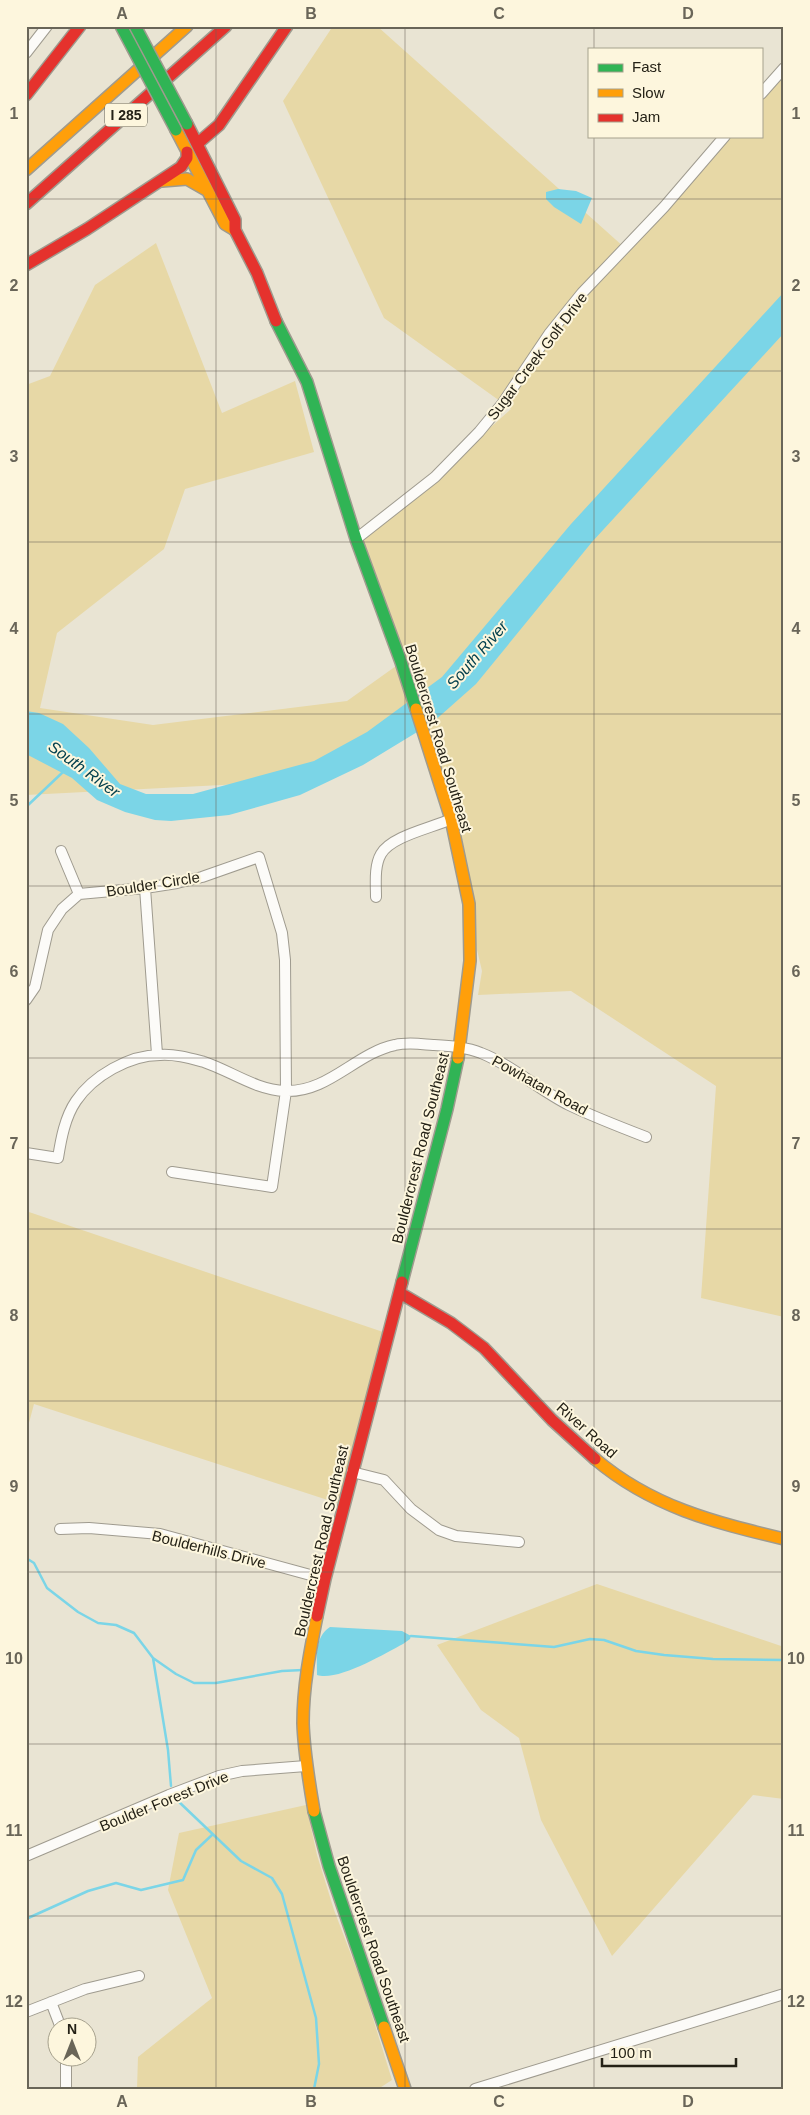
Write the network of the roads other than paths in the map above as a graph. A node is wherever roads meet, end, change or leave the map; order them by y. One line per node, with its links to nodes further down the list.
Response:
1 (47, 26): 8 (street)
2 (80, 26): 11 (main road)
3 (121, 26): 14 (main road, Bouldercrest Road Southeast, bridge)
4 (135, 26): 13 (main road, Bouldercrest Road Southeast, bridge)
5 (187, 26): 15 (main road, I 285)
6 (226, 26): 18 (main road, I 285)
7 (287, 26): 13 (main road)
8 (26, 53)
9 (784, 68): 10 (street)
10 (762, 93)
11 (26, 95)
12 (723, 138): 21 (street, Sugar Creek Golf Drive)
13 (197, 144): 14 (main road); 19 (main road, Bouldercrest Road Southeast)
14 (187, 152): 16 (main road); 17 (main road, Bouldercrest Road Southeast)
15 (26, 170)
16 (159, 182): 17 (main road); 20 (main road)
17 (208, 191): 19 (main road, Bouldercrest Road Southeast)
18 (26, 204)
19 (235, 230): 21 (main road, Bouldercrest Road Southeast)
20 (26, 265)
21 (356, 539): 22 (main road, Bouldercrest Road Southeast)
22 (451, 818): 26 (street); 28 (main road, Bouldercrest Road Southeast)
23 (61, 851): 25 (street)
24 (145, 888): 25 (street, Boulder Circle); 29 (street); 30 (street, Boulder Circle)
25 (79, 894): 27 (street)
26 (376, 898)
27 (26, 1000)
28 (460, 1048): 30 (street, Powhatan Road); 31 (street, Powhatan Road); 34 (main road, Bouldercrest Road Southeast)
29 (157, 1054): 30 (street, Powhatan Road); 32 (street)
30 (286, 1091): 33 (street)
31 (646, 1137)
32 (26, 1152)
33 (172, 1172)
34 (400, 1293): 35 (main road, Bouldercrest Road Southeast); 37 (main road, River Road)
35 (352, 1472): 38 (street); 39 (main road, Bouldercrest Road Southeast)
36 (60, 1528): 39 (street, Boulderhills Drive)
37 (784, 1539)
38 (520, 1542)
39 (325, 1579): 40 (main road, Bouldercrest Road Southeast)
40 (306, 1766): 41 (street, Boulder Forest Drive); 49 (main road, Bouldercrest Road Southeast)
41 (26, 1856)
42 (139, 1976): 44 (street)
43 (784, 1994): 50 (street)
44 (51, 2002): 45 (street); 46 (street)
45 (26, 2012)
46 (57, 2018)
47 (66, 2068): 48 (street)
48 (66, 2089)
49 (405, 2089)
50 (475, 2089)

